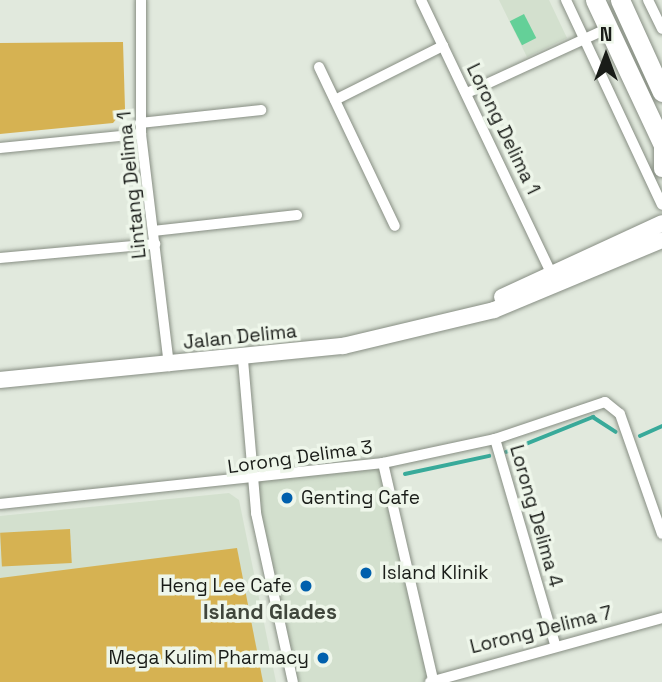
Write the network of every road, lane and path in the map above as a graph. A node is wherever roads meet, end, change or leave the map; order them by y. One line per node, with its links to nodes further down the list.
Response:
1 (141, 0): 16 (street, Lintang Delima 1)
2 (421, 0): 10 (street, Lorong Delima 1)
3 (566, 0): 9 (street)
4 (595, 0): 7 (highway)
5 (620, 0): 12 (highway)
6 (648, 0): 8 (street)
7 (608, 28): 9 (street); 18 (highway)
8 (662, 29)
9 (586, 38): 13 (street); 21 (street)
10 (443, 46): 13 (street, Lorong Delima 1); 14 (street)
11 (319, 66): 14 (street)
12 (662, 92)
13 (467, 93): 29 (street, Lorong Delima 1)
14 (335, 100): 24 (street)
15 (261, 110): 16 (street)
16 (141, 122): 17 (street, Lintang Delima 1)
17 (141, 135): 19 (street); 25 (street, Lintang Delima 1)
18 (662, 143): 20 (street)
19 (0, 148)
20 (662, 169)
21 (662, 205)
22 (297, 215): 25 (street)
23 (662, 223): 29 (street, Jalan Delima)
24 (394, 226)
25 (153, 231): 27 (street, Lintang Delima 1)
26 (662, 240): 30 (street, Jalan Delima)
27 (155, 244): 28 (street); 32 (street, Lintang Delima 1)
28 (0, 258)
29 (552, 275): 30 (street, Jalan Delima)
30 (479, 311): 31 (street, Jalan Delima)
31 (243, 360): 32 (street, Jalan Delima); 36 (street)
32 (169, 366): 33 (street, Jalan Delima)
33 (0, 380)
34 (495, 439): 35 (street, Lorong Delima 3); 38 (street, Lorong Delima 3); 40 (street, Lorong Delima 4)
35 (383, 463): 36 (street, Lorong Delima 3); 41 (street)
36 (252, 482): 37 (street, Lorong Delima 3); 42 (street)
37 (0, 504)
38 (662, 534)
39 (662, 618): 40 (street, Lorong Delima 7)
40 (555, 644): 41 (street, Lorong Delima 7)
41 (432, 681)
42 (293, 682)

